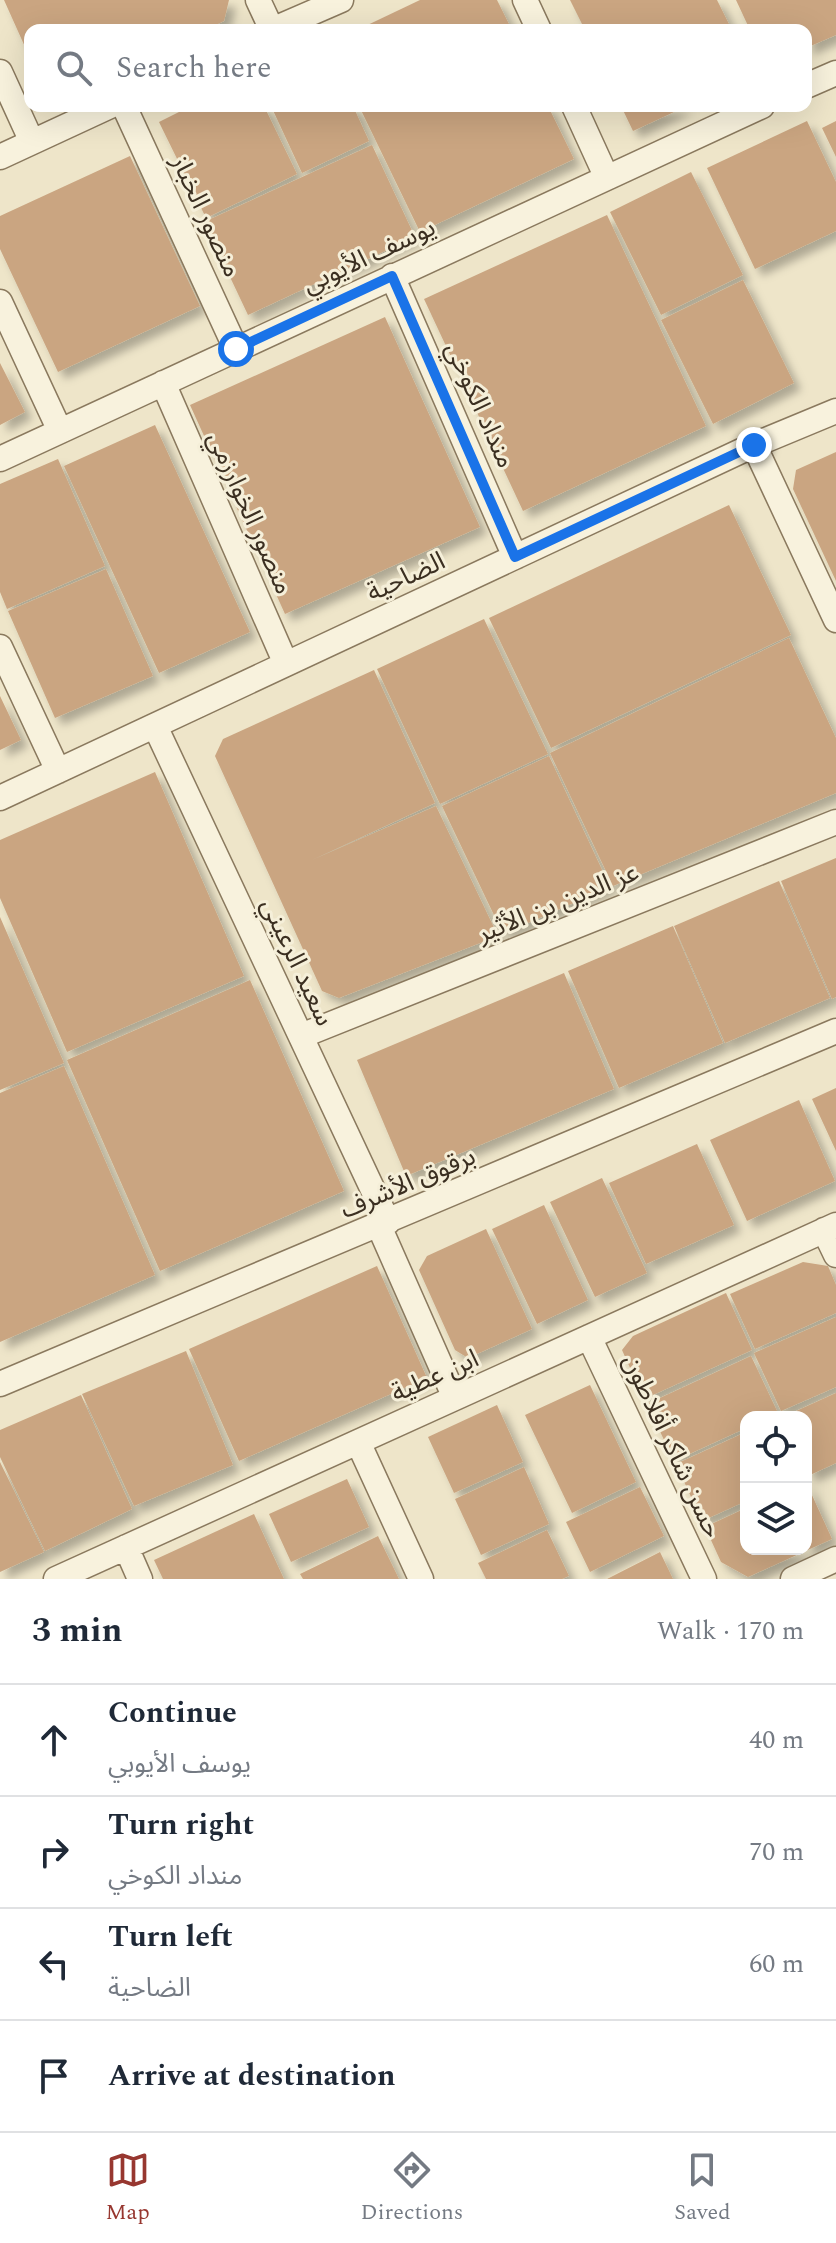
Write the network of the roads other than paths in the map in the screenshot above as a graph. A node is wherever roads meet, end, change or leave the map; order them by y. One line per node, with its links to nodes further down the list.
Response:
1 (258, 0): 4 (street)
2 (341, 0): 5 (street)
3 (525, 0): 6 (street)
4 (269, 24)
5 (286, 24)
6 (536, 24)
7 (0, 72): 14 (street)
8 (836, 73): 9 (street)
9 (812, 83)
10 (97, 112): 14 (street)
11 (127, 112): 19 (street, منصور الخباز)
12 (577, 112): 16 (street)
13 (749, 112): 16 (street, يوسف الأيوبي)
14 (32, 142): 15 (street)
15 (0, 157)
16 (606, 176): 17 (street, يوسف الأيوبي)
17 (392, 276): 19 (street, يوسف الأيوبي); 25 (street, منداد الكوخي)
18 (0, 302): 22 (street)
19 (236, 349): 20 (street, يوسف الأيوبي)
20 (163, 383): 22 (street, يوسف الأيوبي); 28 (street, منصور الخوارزمي)
21 (836, 411): 23 (street, الضاحية)
22 (60, 431): 24 (street, يوسف الأيوبي)
23 (754, 445): 25 (street, الضاحية); 26 (street)
24 (0, 459)
25 (515, 557): 28 (street, الضاحية)
26 (836, 620)
27 (0, 647): 30 (street)
28 (286, 664): 29 (street, الضاحية)
29 (155, 726): 30 (street, الضاحية); 34 (street, سعيد الرعيني)
30 (58, 771): 31 (street, الضاحية)
31 (0, 798)
32 (836, 822): 34 (street, عز الدين بن الأثير)
33 (836, 1031): 35 (street, برقوق الأشرف)
34 (301, 1036): 35 (street, سعيد الرعيني)
35 (383, 1224): 39 (street, برقوق الأشرف); 40 (street, سعيد الرعيني)
36 (830, 1227): 37 (street); 38 (street, ابن عطية)
37 (836, 1255)
38 (589, 1337): 40 (street, ابن عطية); 47 (street, حسن شاكر أفلاطون)
39 (0, 1384)
40 (455, 1398): 41 (street, ابن عطية)
41 (358, 1442): 42 (street, ابن عطية); 46 (street)
42 (126, 1547): 44 (street, ابن عطية); 45 (street)
43 (826, 1569): 48 (street)
44 (56, 1579)
45 (140, 1579)
46 (421, 1579)
47 (704, 1579)
48 (793, 1579)

